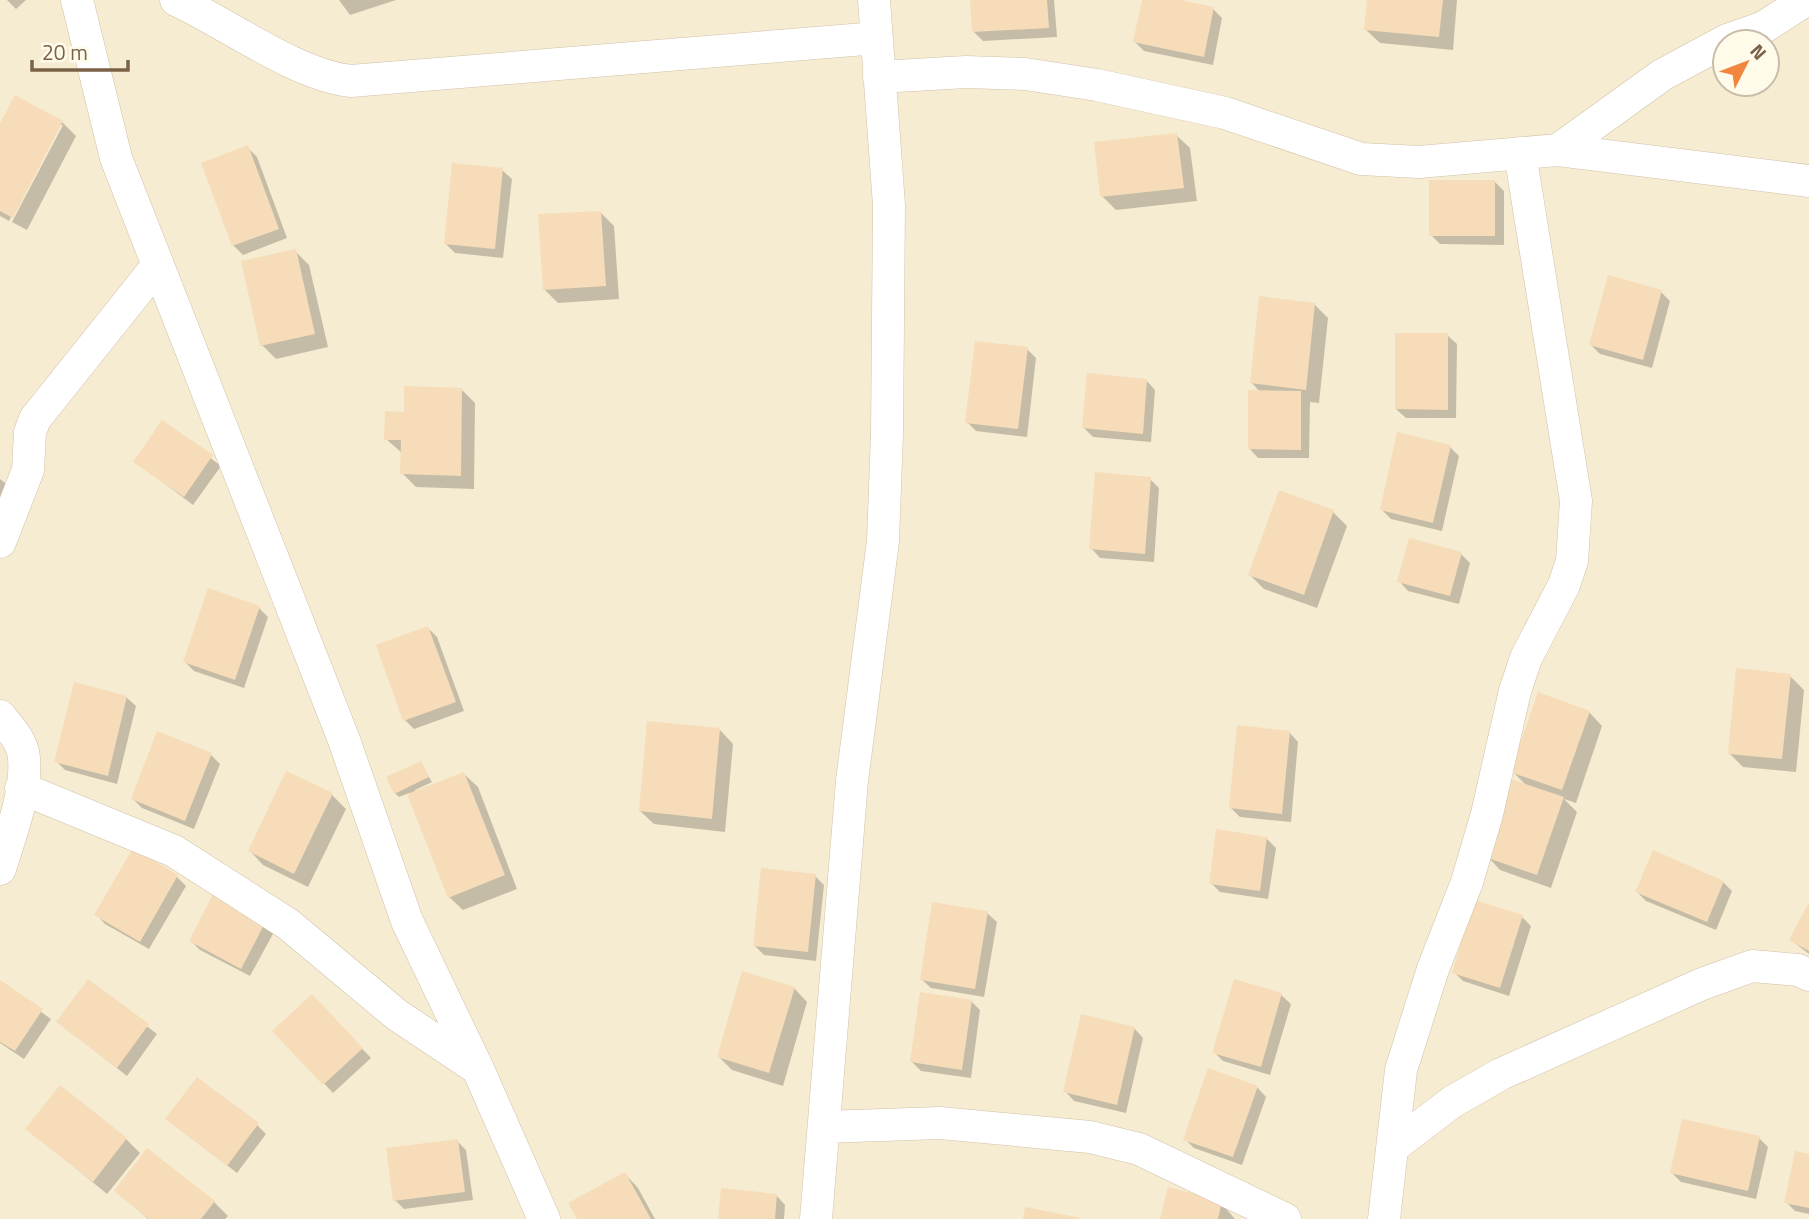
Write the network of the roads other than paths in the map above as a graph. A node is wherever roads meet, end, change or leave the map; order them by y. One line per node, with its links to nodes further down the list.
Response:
1 (77, 0): 10 (street)
2 (176, 0): 5 (street)
3 (874, 0): 5 (street)
4 (1805, 0): 7 (street)
5 (877, 37): 6 (street)
6 (879, 77): 8 (street); 17 (street)
7 (1558, 150): 8 (street); 9 (street)
8 (1520, 153): 18 (street)
9 (1809, 181)
10 (158, 265): 11 (street); 16 (street)
11 (0, 542)
12 (0, 716): 13 (street)
13 (21, 788): 14 (street); 16 (street)
14 (0, 869)
15 (1809, 975): 18 (street)
16 (478, 1069): 19 (street)
17 (824, 1127): 20 (street); 21 (street)
18 (1393, 1147): 22 (street)
19 (544, 1219)
20 (816, 1219)
21 (1285, 1219)
22 (1384, 1219)

